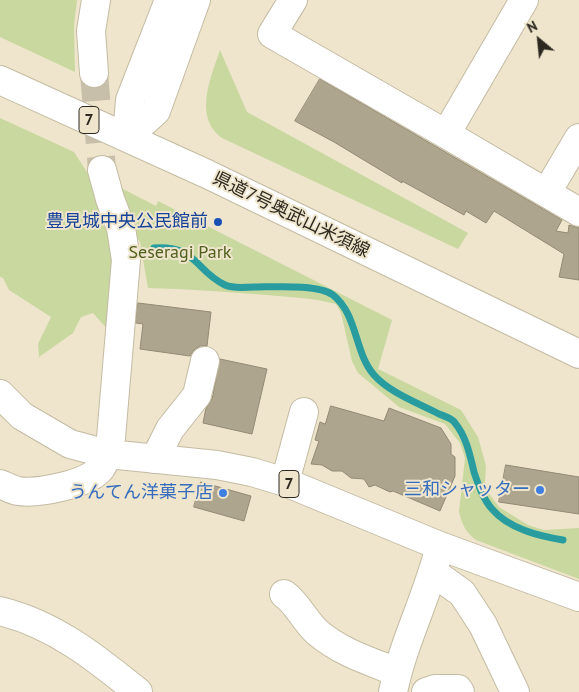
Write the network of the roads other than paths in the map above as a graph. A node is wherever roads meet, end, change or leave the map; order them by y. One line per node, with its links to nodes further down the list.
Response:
1 (96, 0): 6 (main road)
2 (169, 0): 9 (main road)
3 (196, 0): 9 (main road)
4 (293, 0): 8 (main road)
5 (524, 0): 8 (main road)
6 (94, 73)
7 (0, 80): 9 (main road, 県道7号奥武山米須線 / 7)
8 (446, 134): 12 (main road)
9 (127, 137): 14 (main road, 県道7号奥武山米須線 / 7)
10 (579, 138): 12 (main road)
11 (102, 170): 18 (main road)
12 (547, 192): 13 (main road)
13 (579, 212)
14 (579, 354)
15 (205, 361): 19 (main road)
16 (0, 394): 18 (main road, 7)
17 (304, 412): 20 (main road)
18 (108, 454): 19 (main road, 7); 21 (main road)
19 (155, 459): 20 (main road, 7)
20 (286, 482): 22 (main road, 7)
21 (0, 484)
22 (440, 546): 23 (main road); 25 (main road, 7)
23 (434, 573): 27 (main road); 31 (main road)
24 (284, 594): 27 (main road)
25 (579, 597)
26 (0, 611): 28 (main road)
27 (395, 682)
28 (138, 692)
29 (426, 692): 30 (main road)
30 (460, 692)
31 (515, 692)

